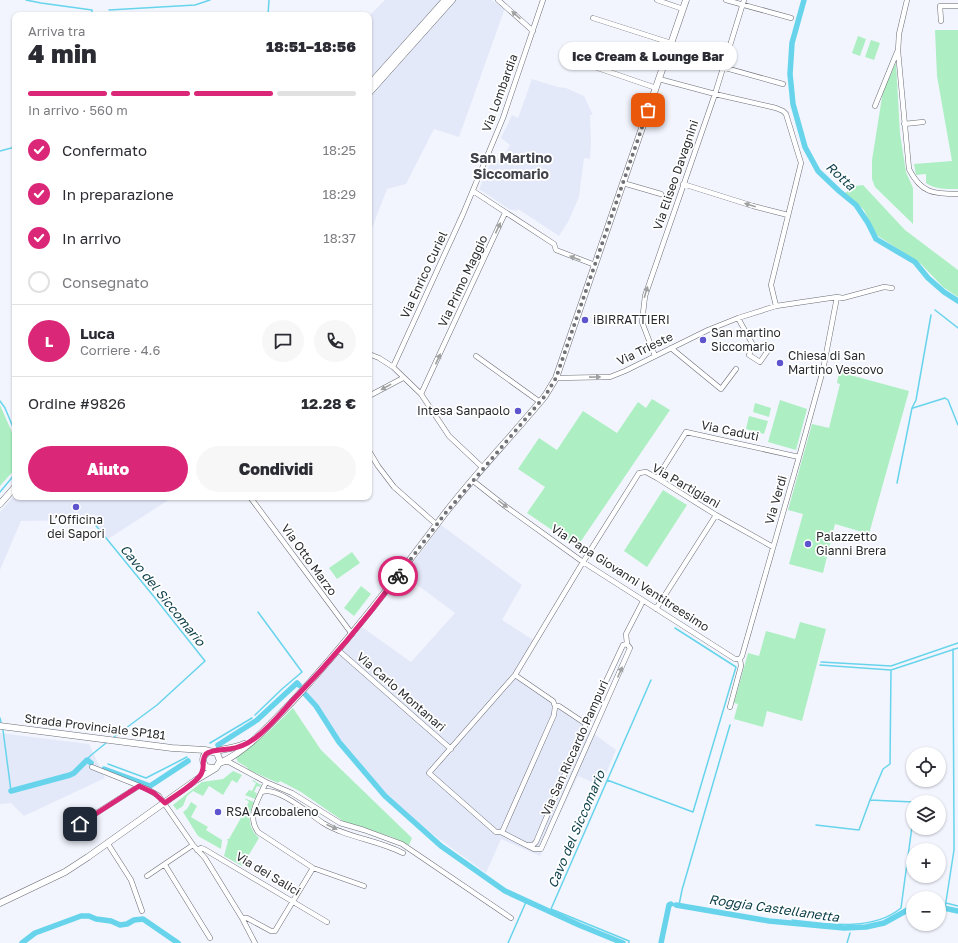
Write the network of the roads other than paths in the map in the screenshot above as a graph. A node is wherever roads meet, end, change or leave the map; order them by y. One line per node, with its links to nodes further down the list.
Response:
1 (445, 0): 22 (street)
2 (452, 0): 25 (street)
3 (498, 0): 15 (street, one-way to 3)
4 (543, 0): 15 (street, Via Lombardia)
5 (659, 0): 11 (street)
6 (686, 0): 11 (street)
7 (726, 0): 9 (street)
8 (907, 0): 17 (street)
9 (743, 2): 13 (street); 20 (street, Via Eliseo Davagnini)
10 (958, 6): 14 (street)
11 (683, 8): 16 (street)
12 (593, 18): 16 (street)
13 (791, 18)
14 (941, 21)
15 (533, 31): 32 (street, Via Lombardia)
16 (671, 43): 18 (street)
17 (898, 51): 27 (street); 29 (street)
18 (668, 52): 20 (street); 21 (street)
19 (595, 67): 24 (street)
20 (723, 68): 23 (street); 26 (street, Via Eliseo Davagnini)
21 (659, 79): 24 (street); 26 (street)
22 (372, 81)
23 (783, 84)
24 (656, 88): 30 (street)
25 (372, 90)
26 (715, 94): 31 (street, Via Eliseo Davagnini); 36 (street)
27 (875, 106)
28 (923, 122): 29 (street)
29 (904, 124): 34 (street)
30 (623, 183): 33 (street); 37 (street)
31 (683, 184): 36 (street, one-way to 31); 46 (street, Via Eliseo Davagnini, one-way to 31)
32 (473, 191): 35 (street); 47 (street, Via Enrico Curiel)
33 (661, 194)
34 (958, 194)
35 (505, 213): 37 (street, one-way to 35); 52 (street, Via Primo Maggio, one-way to 35)
36 (788, 215): 40 (street)
37 (595, 265): 50 (street)
38 (892, 288): 39 (street, Via Trieste)
39 (838, 297): 40 (street, Via Trieste); 55 (street, Via Verdi)
40 (776, 306): 41 (street, Via Trieste)
41 (738, 318): 42 (street); 43 (street, Via Trieste)
42 (753, 345)
43 (672, 348): 46 (street, Via Trieste); 48 (street)
44 (372, 356): 47 (street)
45 (476, 356): 53 (street)
46 (655, 356): 50 (street, Via Trieste, one-way to 46)
47 (393, 366): 49 (street)
48 (736, 369)
49 (403, 378): 51 (street, one-way to 51); 52 (street)
50 (556, 378): 53 (street)
51 (372, 394)
52 (421, 394): 56 (street)
53 (540, 402): 56 (street)
54 (372, 456): 63 (street)
55 (799, 457): 57 (street, Via Caduti); 64 (street, Via Verdi)
56 (483, 468): 58 (street)
57 (657, 478): 62 (street, Via Partigiani); 65 (street, Via Partigiani)
58 (472, 480): 63 (street); 65 (street, Via Papa Giovanni Ventitreesimo, one-way to 65)
59 (12, 490): 61 (street)
60 (252, 500): 68 (street, Via Otto Marzo)
61 (0, 504)
62 (716, 514): 64 (street, Via Partigiani); 67 (street)
63 (437, 525): 68 (street)
64 (773, 547): 71 (street, Via Verdi)
65 (583, 562): 66 (street, Via Papa Giovanni Ventitreesimo); 72 (street)
66 (642, 601): 67 (street, Via Papa Giovanni Ventitreesimo); 69 (street, Via San Riccardo Pampuri)
67 (656, 609): 71 (street, Via Papa Giovanni Ventitreesimo)
68 (352, 634): 70 (street)
69 (626, 644): 75 (street, Via San Riccardo Pampuri); 76 (street, Via San Riccardo Pampuri, one-way to 69)
70 (338, 650): 80 (street); 81 (street, Via Carlo Montanari)
71 (740, 659): 74 (street, Via Verdi)
72 (515, 675): 73 (street, Via San Riccardo Pampuri); 81 (street)
73 (555, 706): 75 (street, Via San Riccardo Pampuri); 98 (street)
74 (730, 707)
75 (587, 722): 76 (street); 78 (street, Via San Riccardo Pampuri)
76 (597, 723): 79 (street, Via San Riccardo Pampuri)
77 (0, 726): 82 (street, Strada Provinciale SP181)
78 (584, 732): 79 (street); 101 (street, Via San Riccardo Pampuri)
79 (591, 735): 101 (street, Via San Riccardo Pampuri)
80 (254, 739): 83 (street, Strada Provinciale SP181); 84 (street)
81 (451, 748): 98 (street)
82 (188, 750): 83 (street, Strada Provinciale SP181); 85 (street, Strada Provinciale SP181)
83 (211, 752): 85 (street); 86 (street)
84 (234, 755): 86 (street); 87 (street)
85 (203, 762): 89 (street); 90 (street)
86 (220, 763): 87 (street); 89 (street)
87 (235, 766): 91 (street)
88 (92, 767): 93 (street)
89 (213, 768): 90 (street)
90 (196, 780): 96 (street)
91 (266, 782): 92 (street); 94 (street)
92 (273, 785): 95 (street); 112 (street)
93 (139, 786): 96 (street); 97 (street)
94 (262, 792): 95 (street); 105 (street)
95 (276, 792): 103 (street, one-way to 103)
96 (165, 803): 99 (street); 100 (street)
97 (68, 831)
98 (501, 832): 101 (street)
99 (108, 844): 109 (street); 110 (street)
100 (193, 844): 102 (street); 104 (street)
101 (528, 845)
102 (197, 850): 108 (street, Via dei Salici); 111 (street)
103 (403, 853)
104 (165, 864): 106 (street); 114 (street)
105 (313, 868): 107 (street); 108 (street)
106 (147, 876)
107 (364, 886)
108 (293, 901): 111 (street); 113 (street, Via dei Salici)
109 (0, 903)
110 (142, 911)
111 (242, 918): 115 (street)
112 (511, 918)
113 (327, 922)
114 (210, 938)
115 (255, 943)

